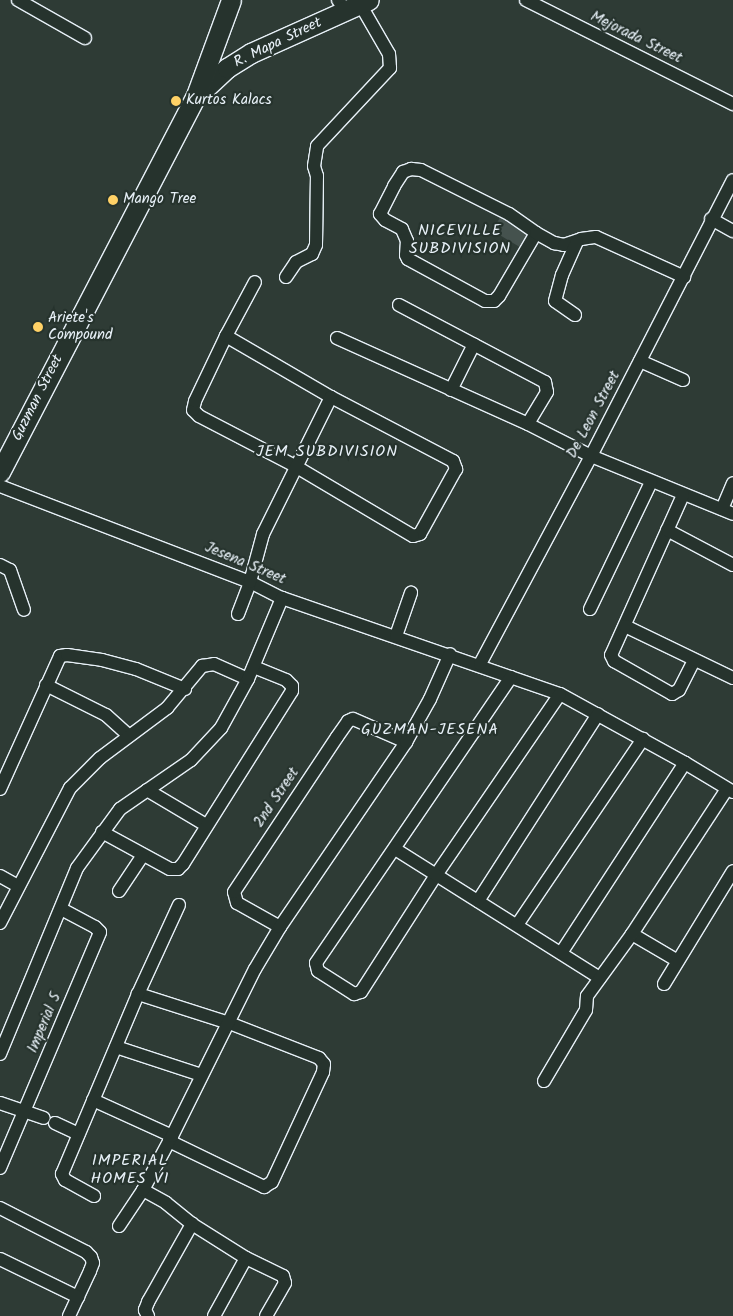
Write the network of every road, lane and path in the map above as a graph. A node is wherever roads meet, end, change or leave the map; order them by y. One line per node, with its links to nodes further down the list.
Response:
1 (18, 0): 5 (street)
2 (231, 0): 6 (main road, Guzman Street)
3 (526, 0): 7 (street, Mejorada Street)
4 (353, 4): 6 (main road, R. Mapa Street); 13 (street)
5 (84, 38)
6 (195, 98): 28 (main road, Guzman Street)
7 (733, 104)
8 (733, 180): 9 (street, De Leon Street)
9 (711, 219): 10 (street); 14 (street, De Leon Street)
10 (733, 231)
11 (536, 234): 11 (street); 12 (street)
12 (577, 241): 14 (street); 17 (street)
13 (286, 277)
14 (684, 277): 21 (street, De Leon Street)
15 (255, 282): 18 (street)
16 (400, 305): 20 (street)
17 (576, 315)
18 (226, 336): 24 (street); 27 (street)
19 (337, 338): 23 (street)
20 (474, 344): 23 (street); 25 (street)
21 (640, 361): 22 (street); 26 (street, De Leon Street)
22 (683, 380)
23 (451, 390): 25 (street)
24 (331, 397): 27 (street); 27 (street)
25 (528, 424): 26 (street)
26 (591, 456): 29 (street); 47 (street, De Leon Street)
27 (297, 467): 37 (street)
28 (0, 472)
29 (651, 482): 32 (street); 40 (street)
30 (733, 483): 33 (street)
31 (0, 486): 37 (street, Jesena Street)
32 (683, 495): 33 (street); 34 (street)
33 (728, 511)
34 (667, 530): 36 (street); 43 (street)
35 (0, 565): 41 (street)
36 (733, 565)
37 (250, 582): 39 (street, Jesena Street); 42 (street)
38 (411, 593): 44 (street)
39 (282, 598): 44 (street, Jesena Street); 48 (street)
40 (590, 609)
41 (24, 610)
42 (238, 614)
43 (625, 626): 46 (street); 46 (street)
44 (396, 636): 45 (street, Jesena Street)
45 (450, 654): 47 (street, Jesena Street); 58 (street)
46 (694, 661): 49 (street)
47 (480, 664): 50 (street, Jesena Street)
48 (254, 667): 51 (street); 63 (street)
49 (732, 675)
50 (511, 677): 54 (street, Jesena Street); 65 (street)
51 (248, 679): 53 (street); 61 (street)
52 (46, 685): 53 (street); 56 (street); 60 (street)
53 (185, 689): 56 (street)
54 (560, 694): 55 (street, Jesena Street); 68 (street)
55 (598, 714): 57 (street, Jesena Street); 72 (street)
56 (129, 736): 70 (street)
57 (643, 739): 59 (street, Jesena Street); 76 (street)
58 (406, 742): 77 (street); 77 (street, 2nd Street)
59 (685, 763): 62 (street, Jesena Street); 79 (street)
60 (0, 789)
61 (146, 790): 63 (street); 64 (street)
62 (730, 790): 78 (street)
63 (206, 826): 66 (street)
64 (102, 832): 66 (street); 74 (street)
65 (395, 849): 68 (street); 68 (street)
66 (143, 855): 71 (street)
67 (733, 870): 80 (street)
68 (436, 875): 72 (street)
69 (0, 876): 70 (street)
70 (18, 886): 75 (street)
71 (119, 891)
72 (478, 902): 76 (street)
73 (179, 905): 83 (street)
74 (61, 909): 86 (street); 91 (street, Imperial 5)
75 (0, 923)
76 (517, 925): 79 (street)
77 (280, 927): 84 (street)
78 (632, 934): 80 (street); 81 (street)
79 (561, 953): 81 (street)
80 (678, 961): 82 (street)
81 (600, 978): 88 (street)
82 (664, 984)
83 (138, 994): 84 (street); 85 (street)
84 (230, 1023): 87 (street); 93 (street)
85 (116, 1047): 87 (street); 89 (street)
86 (0, 1054)
87 (201, 1074): 93 (street)
88 (544, 1081)
89 (93, 1100): 92 (street); 93 (street)
90 (0, 1102): 91 (street)
91 (26, 1111): 92 (street); 94 (street, Imperial 5)
92 (79, 1134): 96 (street)
93 (171, 1139): 95 (street)
94 (0, 1168)
95 (143, 1190): 98 (street); 99 (street)
96 (94, 1196)
97 (0, 1208): 102 (street)
98 (192, 1224): 100 (street); 104 (street)
99 (119, 1226)
100 (246, 1258): 105 (street); 106 (street)
101 (0, 1259): 102 (street)
102 (78, 1297): 103 (street)
103 (69, 1316)
104 (148, 1316)
105 (214, 1316)
106 (266, 1316)

